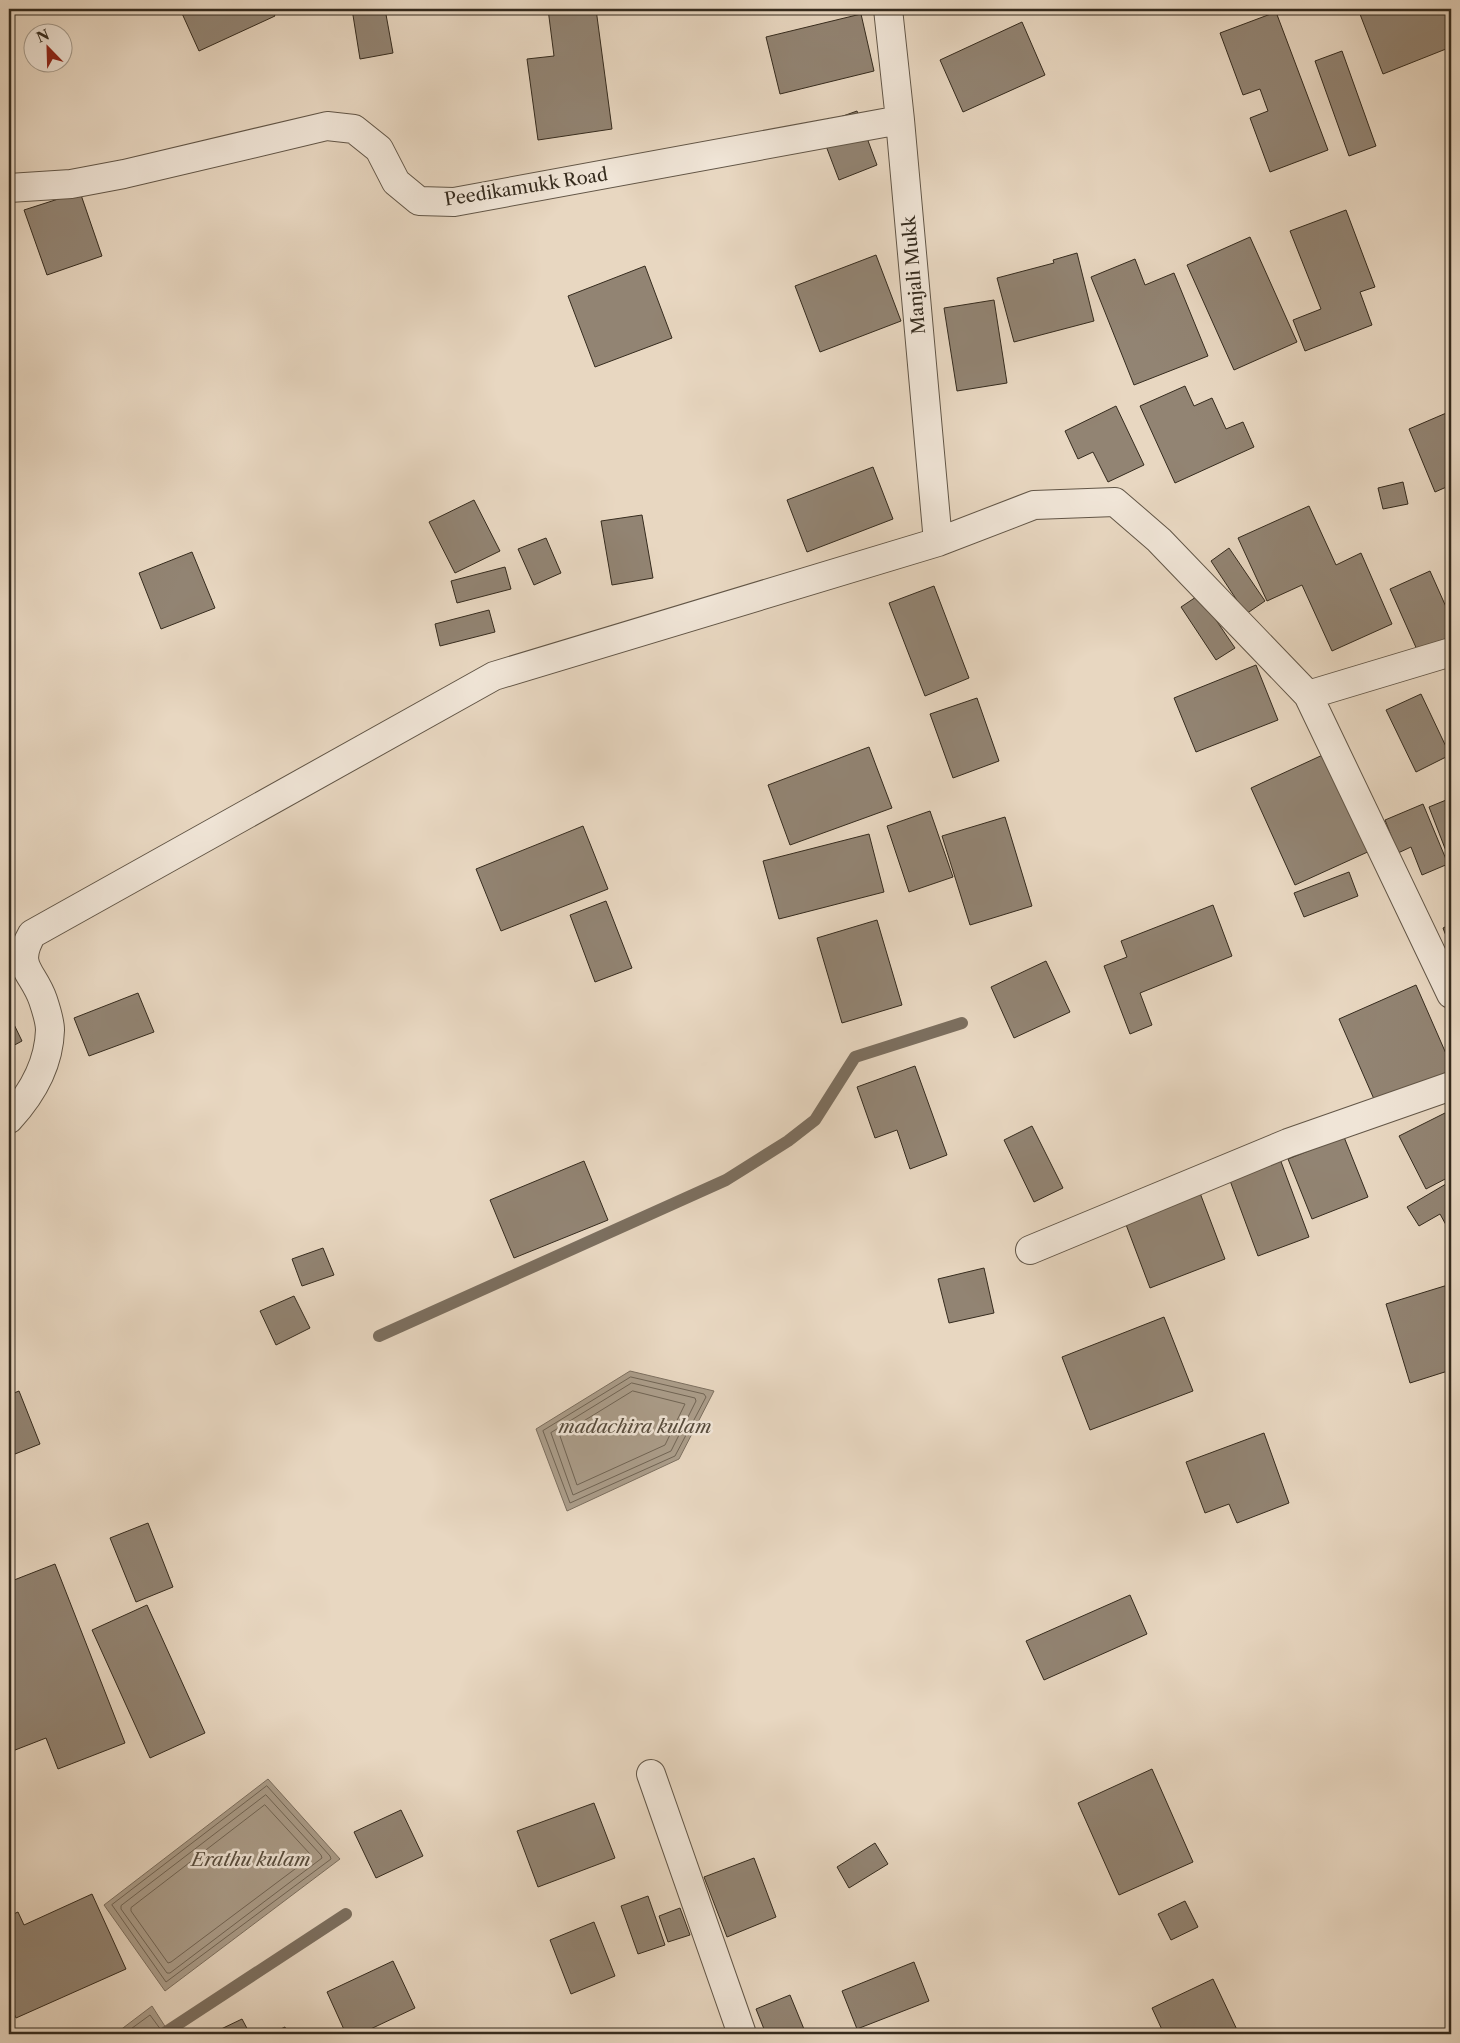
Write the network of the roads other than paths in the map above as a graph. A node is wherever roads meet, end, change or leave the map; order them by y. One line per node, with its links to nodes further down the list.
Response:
1 (888, 9): 2 (street, Manjali Mukk)
2 (900, 120): 3 (street, Peedikamukk Road); 4 (street, Manjali Mukk)
3 (9, 188)
4 (938, 542): 6 (street); 9 (street)
5 (1451, 652): 6 (street)
6 (1308, 694): 7 (street)
7 (1451, 994)
8 (1451, 1086): 10 (street)
9 (9, 1118)
10 (1030, 1250)
11 (651, 1774): 12 (street)
12 (742, 2034)

